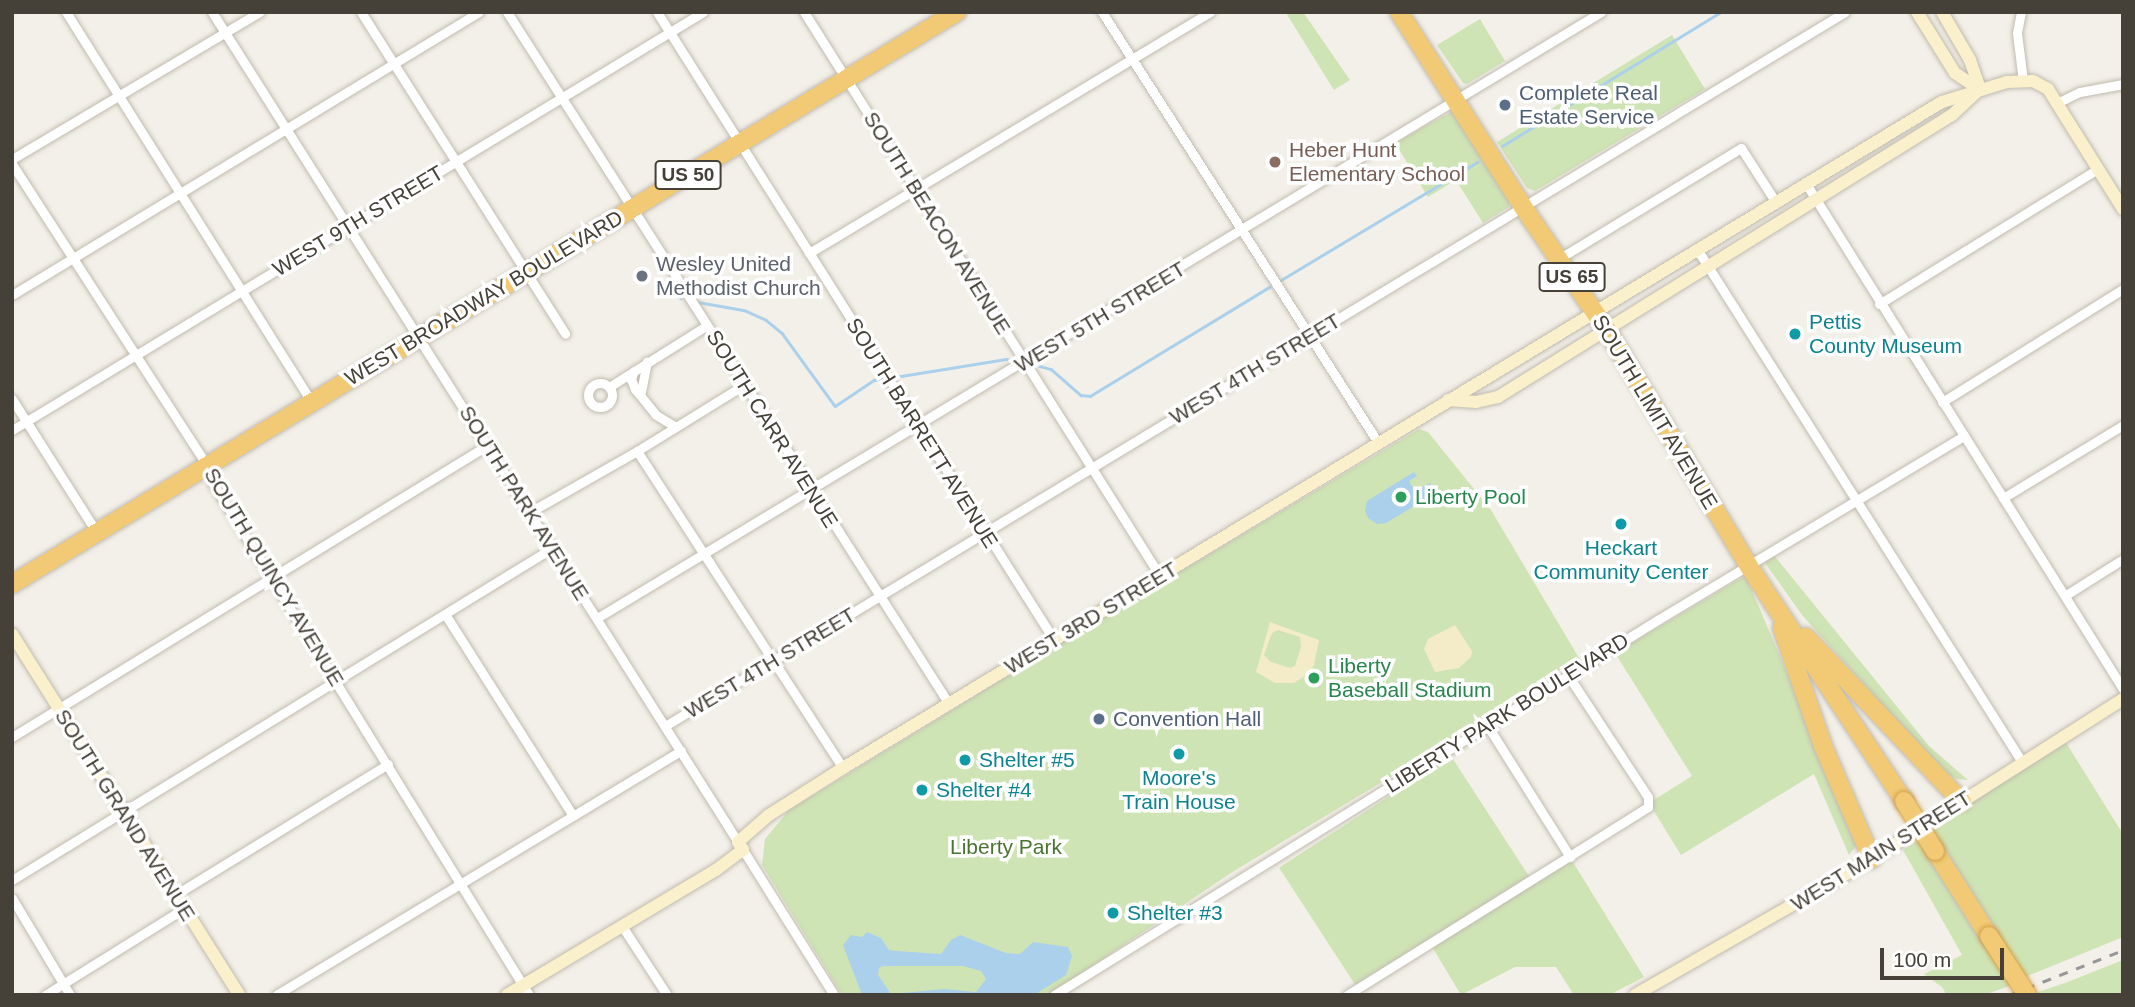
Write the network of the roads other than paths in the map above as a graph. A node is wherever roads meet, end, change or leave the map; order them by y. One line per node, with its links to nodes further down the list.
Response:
1 (65, 12): 28 (street)
2 (212, 12): 20 (street, SOUTH PARK AVENUE)
3 (260, 12): 20 (street)
4 (361, 12): 23 (street)
5 (480, 12): 23 (street)
6 (507, 12): 29 (street, SOUTH CARR AVENUE)
7 (657, 12): 21 (street, SOUTH BARRETT AVENUE)
8 (703, 12): 21 (street, WEST 9TH STREET)
9 (804, 12): 24 (street, SOUTH BEACON AVENUE)
10 (957, 12): 24 (highway, WEST BROADWAY BOULEVARD / US 50)
11 (1102, 12): 22 (street)
12 (1210, 12): 22 (street)
13 (1399, 12): 30 (highway, SOUTH LIMIT AVENUE / US 65)
14 (1601, 12): 19 (street, WEST 5TH STREET)
15 (1845, 12): 42 (street, WEST 4TH STREET)
16 (1917, 12): 27 (street)
17 (1942, 12): 27 (street)
18 (2021, 12): 25 (street)
19 (1589, 15): 30 (street, WEST 5TH STREET)
20 (225, 33): 28 (street); 32 (street, SOUTH PARK AVENUE)
21 (670, 33): 29 (street, WEST 9TH STREET); 33 (street, SOUTH BARRETT AVENUE)
22 (1131, 60): 38 (street); 46 (street)
23 (394, 64): 32 (street); 35 (street)
24 (846, 79): 33 (highway, WEST BROADWAY BOULEVARD / US 50); 38 (street, SOUTH BEACON AVENUE)
25 (2023, 81): 27 (street, WEST 3RD STREET); 31 (street)
26 (2123, 84): 31 (street)
27 (1980, 90): 37 (street, WEST 3RD STREET); 41 (street)
28 (119, 97): 34 (street); 39 (street)
29 (562, 98): 35 (street, WEST 9TH STREET); 43 (street, SOUTH CARR AVENUE)
30 (1456, 101): 42 (highway, SOUTH LIMIT AVENUE / US 65); 46 (street, WEST 5TH STREET)
31 (2057, 103): 36 (street)
32 (286, 129): 39 (street); 45 (street, SOUTH PARK AVENUE)
33 (740, 144): 43 (highway, WEST BROADWAY BOULEVARD / US 50); 48 (street, SOUTH BARRETT AVENUE)
34 (12, 162): 50 (street, SOUTH QUINCY AVENUE)
35 (456, 162): 45 (street, WEST 9TH STREET); 52 (street)
36 (2098, 169): 44 (street); 56 (street)
37 (1805, 182): 40 (street, WEST 3RD STREET); 41 (street)
38 (915, 189): 48 (street); 65 (street, SOUTH BEACON AVENUE)
39 (180, 194): 50 (street); 54 (street)
40 (1775, 201): 47 (street, WEST 3RD STREET); 49 (street)
41 (1816, 201): 51 (street); 56 (street)
42 (1523, 207): 49 (highway, SOUTH LIMIT AVENUE / US 65); 62 (street, WEST 4TH STREET)
43 (632, 209): 52 (highway, WEST BROADWAY BOULEVARD / US 50); 58 (street, SOUTH CARR AVENUE)
44 (2123, 209)
45 (348, 226): 54 (street, WEST 9TH STREET); 61 (street, SOUTH PARK AVENUE)
46 (1241, 232): 62 (street); 65 (street, WEST 5TH STREET)
47 (1697, 248): 51 (street); 57 (street, WEST 3RD STREET)
48 (809, 253): 77 (street, SOUTH BARRETT AVENUE)
49 (1560, 258): 57 (highway, SOUTH LIMIT AVENUE / US 65)
50 (73, 259): 55 (street); 63 (street, SOUTH QUINCY AVENUE)
51 (1708, 267): 59 (street); 89 (street)
52 (527, 272): 60 (street); 61 (highway, WEST BROADWAY BOULEVARD / US 50)
53 (2123, 289): 73 (street)
54 (242, 291): 63 (street, WEST 9TH STREET); 72 (street)
55 (12, 295)
56 (1879, 304): 73 (street)
57 (1594, 311): 59 (highway, SOUTH LIMIT AVENUE / US 65); 71 (street, WEST 3RD STREET)
58 (706, 326): 64 (street); 67 (street, SOUTH CARR AVENUE)
59 (1607, 330): 71 (street); 96 (highway, SOUTH LIMIT AVENUE / US 65)
60 (565, 334)
61 (419, 337): 72 (highway, WEST BROADWAY BOULEVARD / US 50); 83 (street, SOUTH PARK AVENUE)
62 (1309, 337): 82 (street); 86 (street, WEST 4TH STREET)
63 (135, 356): 75 (street, WEST 9TH STREET); 85 (street, SOUTH QUINCY AVENUE)
64 (647, 362): 66 (street); 69 (street)
65 (1024, 362): 77 (street, WEST 5TH STREET); 86 (street, SOUTH BEACON AVENUE)
66 (634, 370): 68 (street); 69 (street)
67 (744, 385): 78 (street); 87 (street, SOUTH CARR AVENUE)
68 (609, 387)
69 (641, 392): 74 (street)
70 (12, 399): 75 (street)
71 (1448, 400): 82 (street, WEST 3RD STREET)
72 (312, 402): 85 (highway, WEST BROADWAY BOULEVARD / US 50)
73 (1942, 402): 80 (street)
74 (656, 415): 78 (street); 81 (street)
75 (26, 421): 79 (street, WEST 9TH STREET); 91 (street)
76 (2123, 425): 88 (street)
77 (918, 426): 87 (street, WEST 5TH STREET); 92 (street, SOUTH BARRETT AVENUE)
78 (676, 427): 81 (street)
79 (12, 430)
80 (1964, 436): 88 (street); 89 (street, LIBERTY PARK BOULEVARD)
81 (657, 439): 84 (street)
82 (1378, 444): 97 (street, WEST 3RD STREET)
83 (488, 445): 90 (street, SOUTH PARK AVENUE); 98 (street)
84 (637, 451): 90 (street); 94 (street)
85 (206, 466): 91 (highway, WEST BROADWAY BOULEVARD / US 50); 98 (street, SOUTH QUINCY AVENUE)
86 (1091, 468): 92 (street, WEST 4TH STREET); 97 (street, SOUTH BEACON AVENUE)
87 (810, 490): 94 (street, WEST 5TH STREET); 101 (street, SOUTH CARR AVENUE)
88 (2004, 498): 100 (street)
89 (1854, 501): 96 (street, LIBERTY PARK BOULEVARD); 118 (street)
90 (530, 512): 93 (street, SOUTH PARK AVENUE)
91 (97, 533): 99 (highway, WEST BROADWAY BOULEVARD / US 50)
92 (985, 533): 101 (street, WEST 4TH STREET); 106 (street, SOUTH BARRETT AVENUE)
93 (552, 548): 103 (street); 104 (street, SOUTH PARK AVENUE)
94 (703, 554): 104 (street, WEST 5TH STREET); 107 (street)
95 (2123, 559): 100 (street)
96 (1748, 565): 102 (highway, SOUTH LIMIT AVENUE / US 65); 108 (street, LIBERTY PARK BOULEVARD)
97 (1160, 576): 106 (street, WEST 3RD STREET)
98 (274, 578): 109 (street, SOUTH QUINCY AVENUE); 113 (street)
99 (12, 584)
100 (2066, 595): 110 (street)
101 (878, 597): 107 (street, WEST 4TH STREET); 112 (street, SOUTH CARR AVENUE)
102 (1772, 601): 121 (highway); 126 (highway); 145 (highway, US 65, bridge)
103 (445, 614): 109 (street); 123 (street)
104 (597, 618): 115 (street, SOUTH PARK AVENUE)
105 (12, 634): 113 (street, SOUTH GRAND AVENUE)
106 (1054, 640): 112 (street, WEST 3RD STREET)
107 (773, 660): 115 (street, WEST 4TH STREET); 120 (street)
108 (1569, 675): 114 (street, LIBERTY PARK BOULEVARD); 125 (street)
109 (337, 681): 119 (street, SOUTH QUINCY AVENUE); 122 (street)
110 (2123, 689)
111 (2123, 699): 118 (street, WEST MAIN STREET)
112 (949, 704): 120 (street, WEST 3RD STREET)
113 (58, 709): 116 (street); 122 (street, SOUTH GRAND AVENUE)
114 (1488, 725): 125 (street); 142 (street, LIBERTY PARK BOULEVARD)
115 (665, 726): 117 (street, SOUTH PARK AVENUE)
116 (12, 737)
117 (681, 751): 123 (street, WEST 4TH STREET); 124 (street, SOUTH PARK AVENUE)
118 (2022, 762): 121 (street, WEST MAIN STREET)
119 (388, 764): 128 (street, SOUTH QUINCY AVENUE); 129 (street)
120 (843, 768): 124 (street, WEST 3RD STREET)
121 (1962, 802): 126 (street, WEST MAIN STREET)
122 (123, 813): 127 (street); 129 (street, SOUTH GRAND AVENUE)
123 (573, 816): 128 (street, WEST 4TH STREET)
124 (740, 846): 132 (street, WEST 3RD STREET); 135 (street, SOUTH PARK AVENUE)
125 (1570, 857): 143 (street)
126 (1872, 859): 144 (street, WEST MAIN STREET)
127 (12, 880)
128 (460, 884): 134 (street, SOUTH QUINCY AVENUE); 139 (street, WEST 4TH STREET)
129 (175, 895): 131 (street, SOUTH GRAND AVENUE)
130 (12, 898): 133 (street)
131 (183, 909): 133 (street); 138 (street, SOUTH GRAND AVENUE)
132 (622, 926): 134 (street, WEST 3RD STREET); 141 (street)
133 (63, 983): 136 (street); 137 (street)
134 (526, 990): 140 (street, WEST 3RD STREET)
135 (832, 994)
136 (45, 995)
137 (70, 995)
138 (239, 995)
139 (276, 995)
140 (507, 995)
141 (667, 995)
142 (1054, 995)
143 (1347, 995)
144 (1635, 995)
145 (2027, 995)

